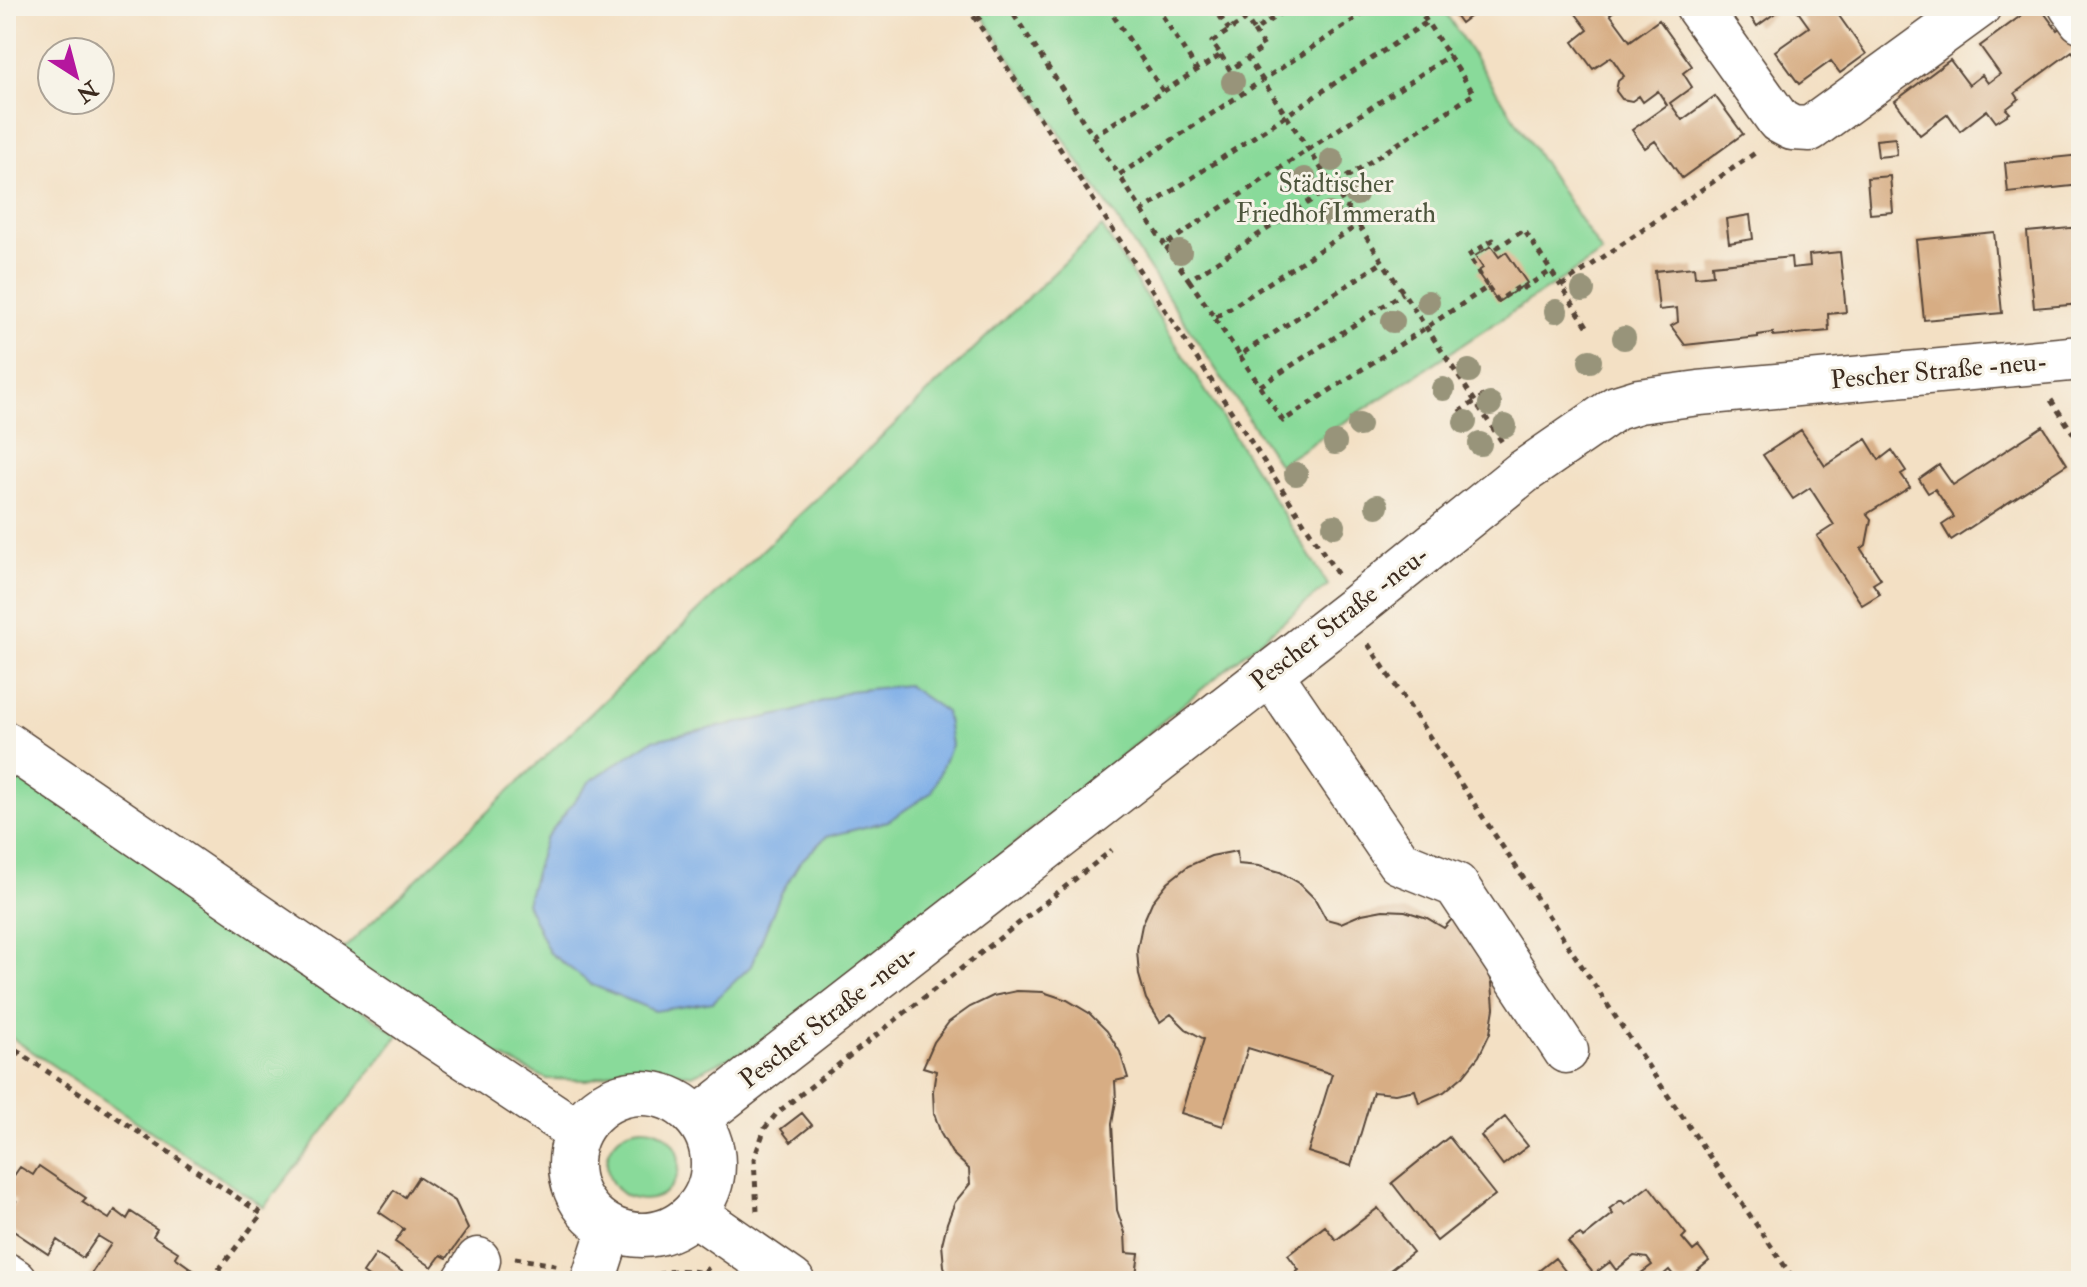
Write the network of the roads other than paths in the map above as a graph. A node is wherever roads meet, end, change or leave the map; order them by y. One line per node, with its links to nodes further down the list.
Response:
1 (1697, 6): 2 (street)
2 (1979, 6)
3 (2071, 6): 4 (street)
4 (2081, 20)
5 (2081, 358): 6 (street, Pescher Straße -neu-)
6 (1270, 673): 8 (street); 9 (street, Pescher Straße -neu-)
7 (6, 744): 10 (street)
8 (1566, 1051)
9 (697, 1119): 10 (street); 11 (street)
10 (578, 1132): 12 (street)
11 (694, 1213): 12 (street); 16 (street)
12 (610, 1228): 14 (street)
13 (6, 1275): 15 (street)
14 (594, 1276)
15 (15, 1281)
16 (792, 1281)

